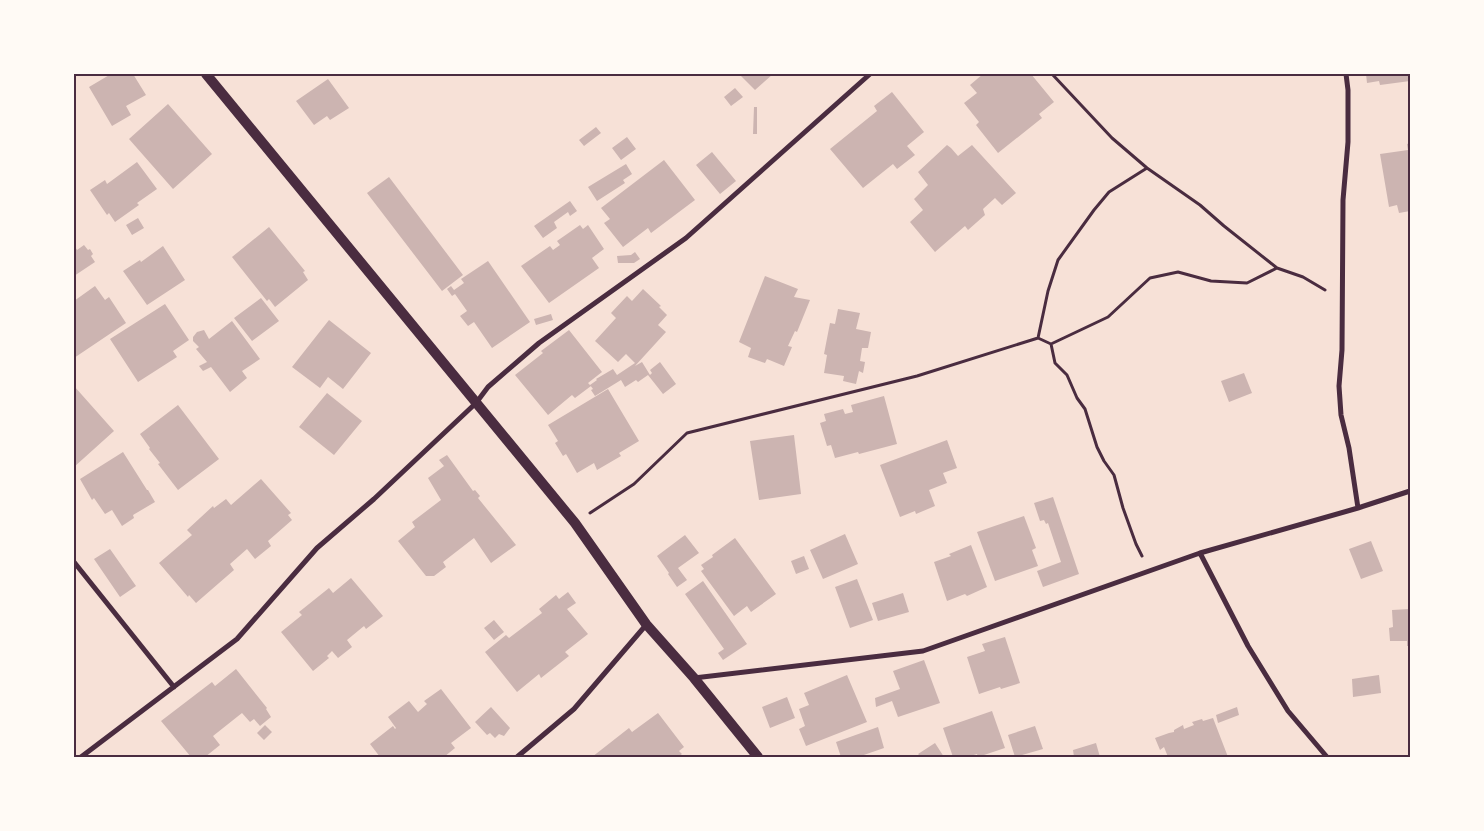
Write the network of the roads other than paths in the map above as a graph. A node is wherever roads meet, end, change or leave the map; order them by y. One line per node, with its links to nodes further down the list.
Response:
1 (206, 74): 4 (main road)
2 (870, 74): 4 (street)
3 (1346, 74): 6 (street)
4 (476, 403): 9 (main road); 11 (street)
5 (1410, 491): 6 (street)
6 (1358, 508): 7 (street)
7 (1200, 553): 10 (street); 15 (street)
8 (74, 562): 11 (street)
9 (646, 624): 10 (main road); 13 (street)
10 (694, 678): 14 (main road)
11 (174, 687): 12 (street)
12 (81, 757)
13 (517, 757)
14 (758, 757)
15 (1328, 757)

